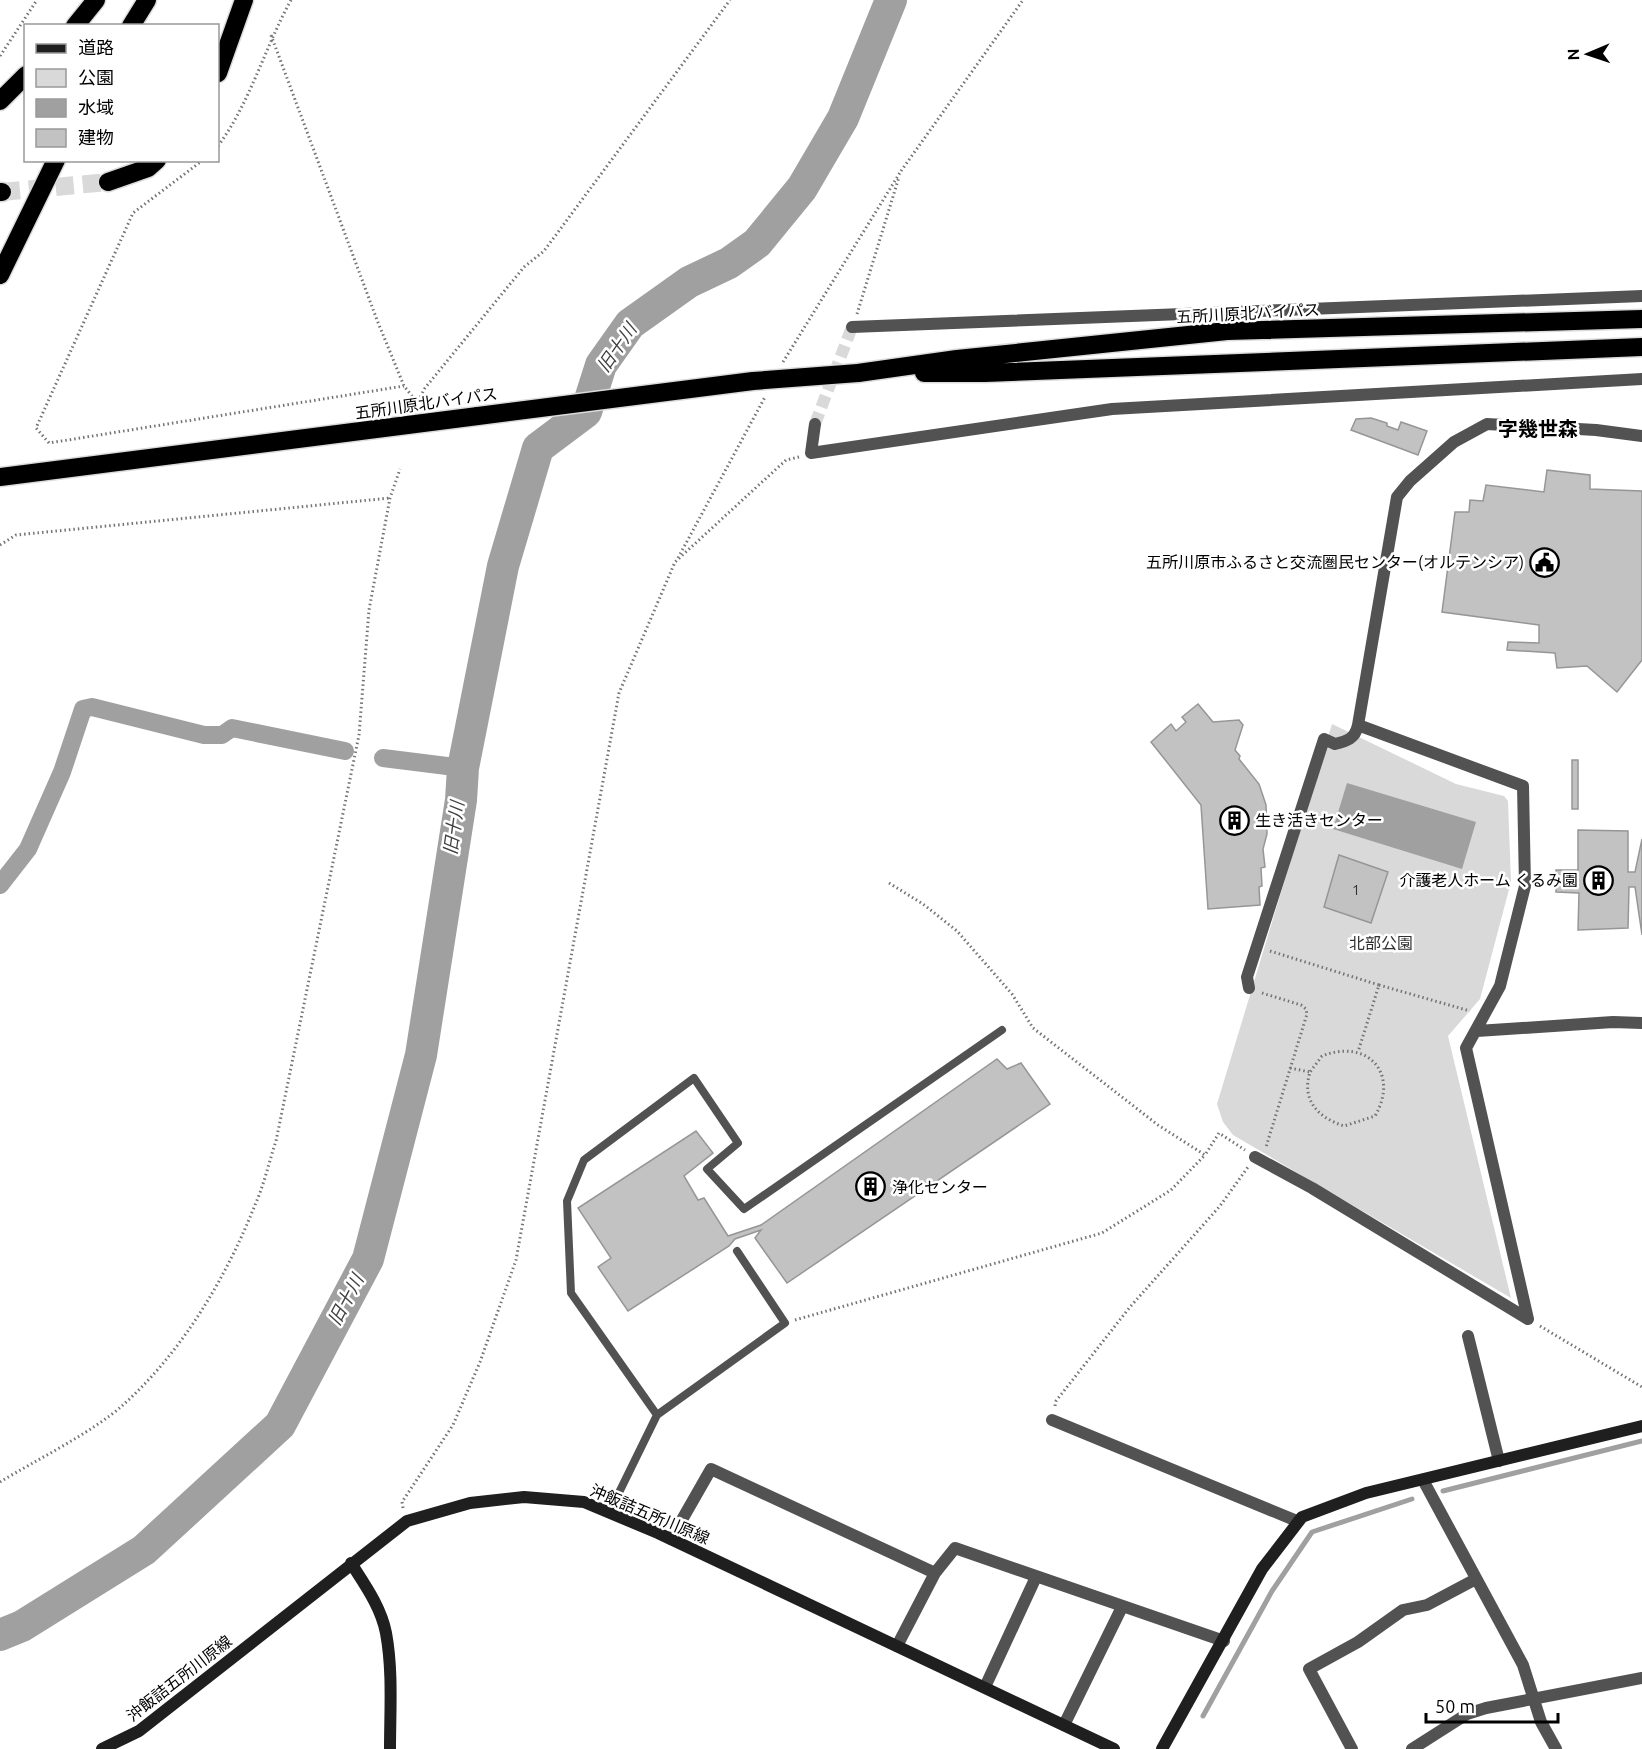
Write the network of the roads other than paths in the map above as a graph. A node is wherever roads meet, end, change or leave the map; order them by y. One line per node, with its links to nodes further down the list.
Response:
1 (96, 0): 4 (highway)
2 (147, 0): 5 (highway)
3 (244, 0): 6 (highway)
4 (77, 24)
5 (132, 24)
6 (219, 70)
7 (24, 77): 8 (highway)
8 (0, 101)
9 (55, 162): 12 (highway)
10 (155, 162): 11 (highway)
11 (108, 182)
12 (0, 275)
13 (1642, 296): 15 (street)
14 (1642, 319): 17 (highway, 五所川原北バイパス)
15 (852, 327)
16 (1642, 347): 17 (highway, 五所川原北バイパス)
17 (858, 373): 21 (highway, 五所川原北バイパス, bridge)
18 (1642, 379): 19 (street)
19 (815, 424)
20 (1642, 436): 22 (street)
21 (0, 477)
22 (1358, 725): 23 (street); 26 (street)
23 (1249, 988)
24 (1642, 1023): 26 (street)
25 (1002, 1030): 30 (lane)
26 (1477, 1030): 27 (street)
27 (1257, 1159)
28 (737, 1251): 30 (lane)
29 (1468, 1336): 33 (street)
30 (657, 1415): 35 (lane)
31 (1052, 1420): 36 (street)
32 (1642, 1426): 33 (main road)
33 (1499, 1461): 34 (main road)
34 (1423, 1480): 36 (main road); 41 (street)
35 (609, 1513): 37 (main road, 沖飯詰五所川原線); 38 (main road, 沖飯詰五所川原線)
36 (1297, 1521): 43 (main road)
37 (671, 1539): 39 (street); 44 (main road, 沖飯詰五所川原線)
38 (351, 1563): 49 (main road, 沖飯詰五所川原線); 50 (main road)
39 (936, 1573): 40 (street); 44 (street)
40 (1036, 1577): 42 (street); 46 (street)
41 (1476, 1579): 47 (street); 53 (street)
42 (1122, 1607): 43 (street); 48 (street)
43 (1224, 1641): 52 (main road)
44 (897, 1646): 46 (main road, 沖飯詰五所川原線)
45 (1642, 1678): 47 (street)
46 (985, 1687): 48 (main road, 沖飯詰五所川原線)
47 (1533, 1698): 54 (street); 55 (street)
48 (1064, 1725): 51 (main road, 沖飯詰五所川原線)
49 (102, 1749)
50 (390, 1749)
51 (1114, 1749)
52 (1162, 1749)
53 (1352, 1749)
54 (1412, 1749)
55 (1556, 1749)

